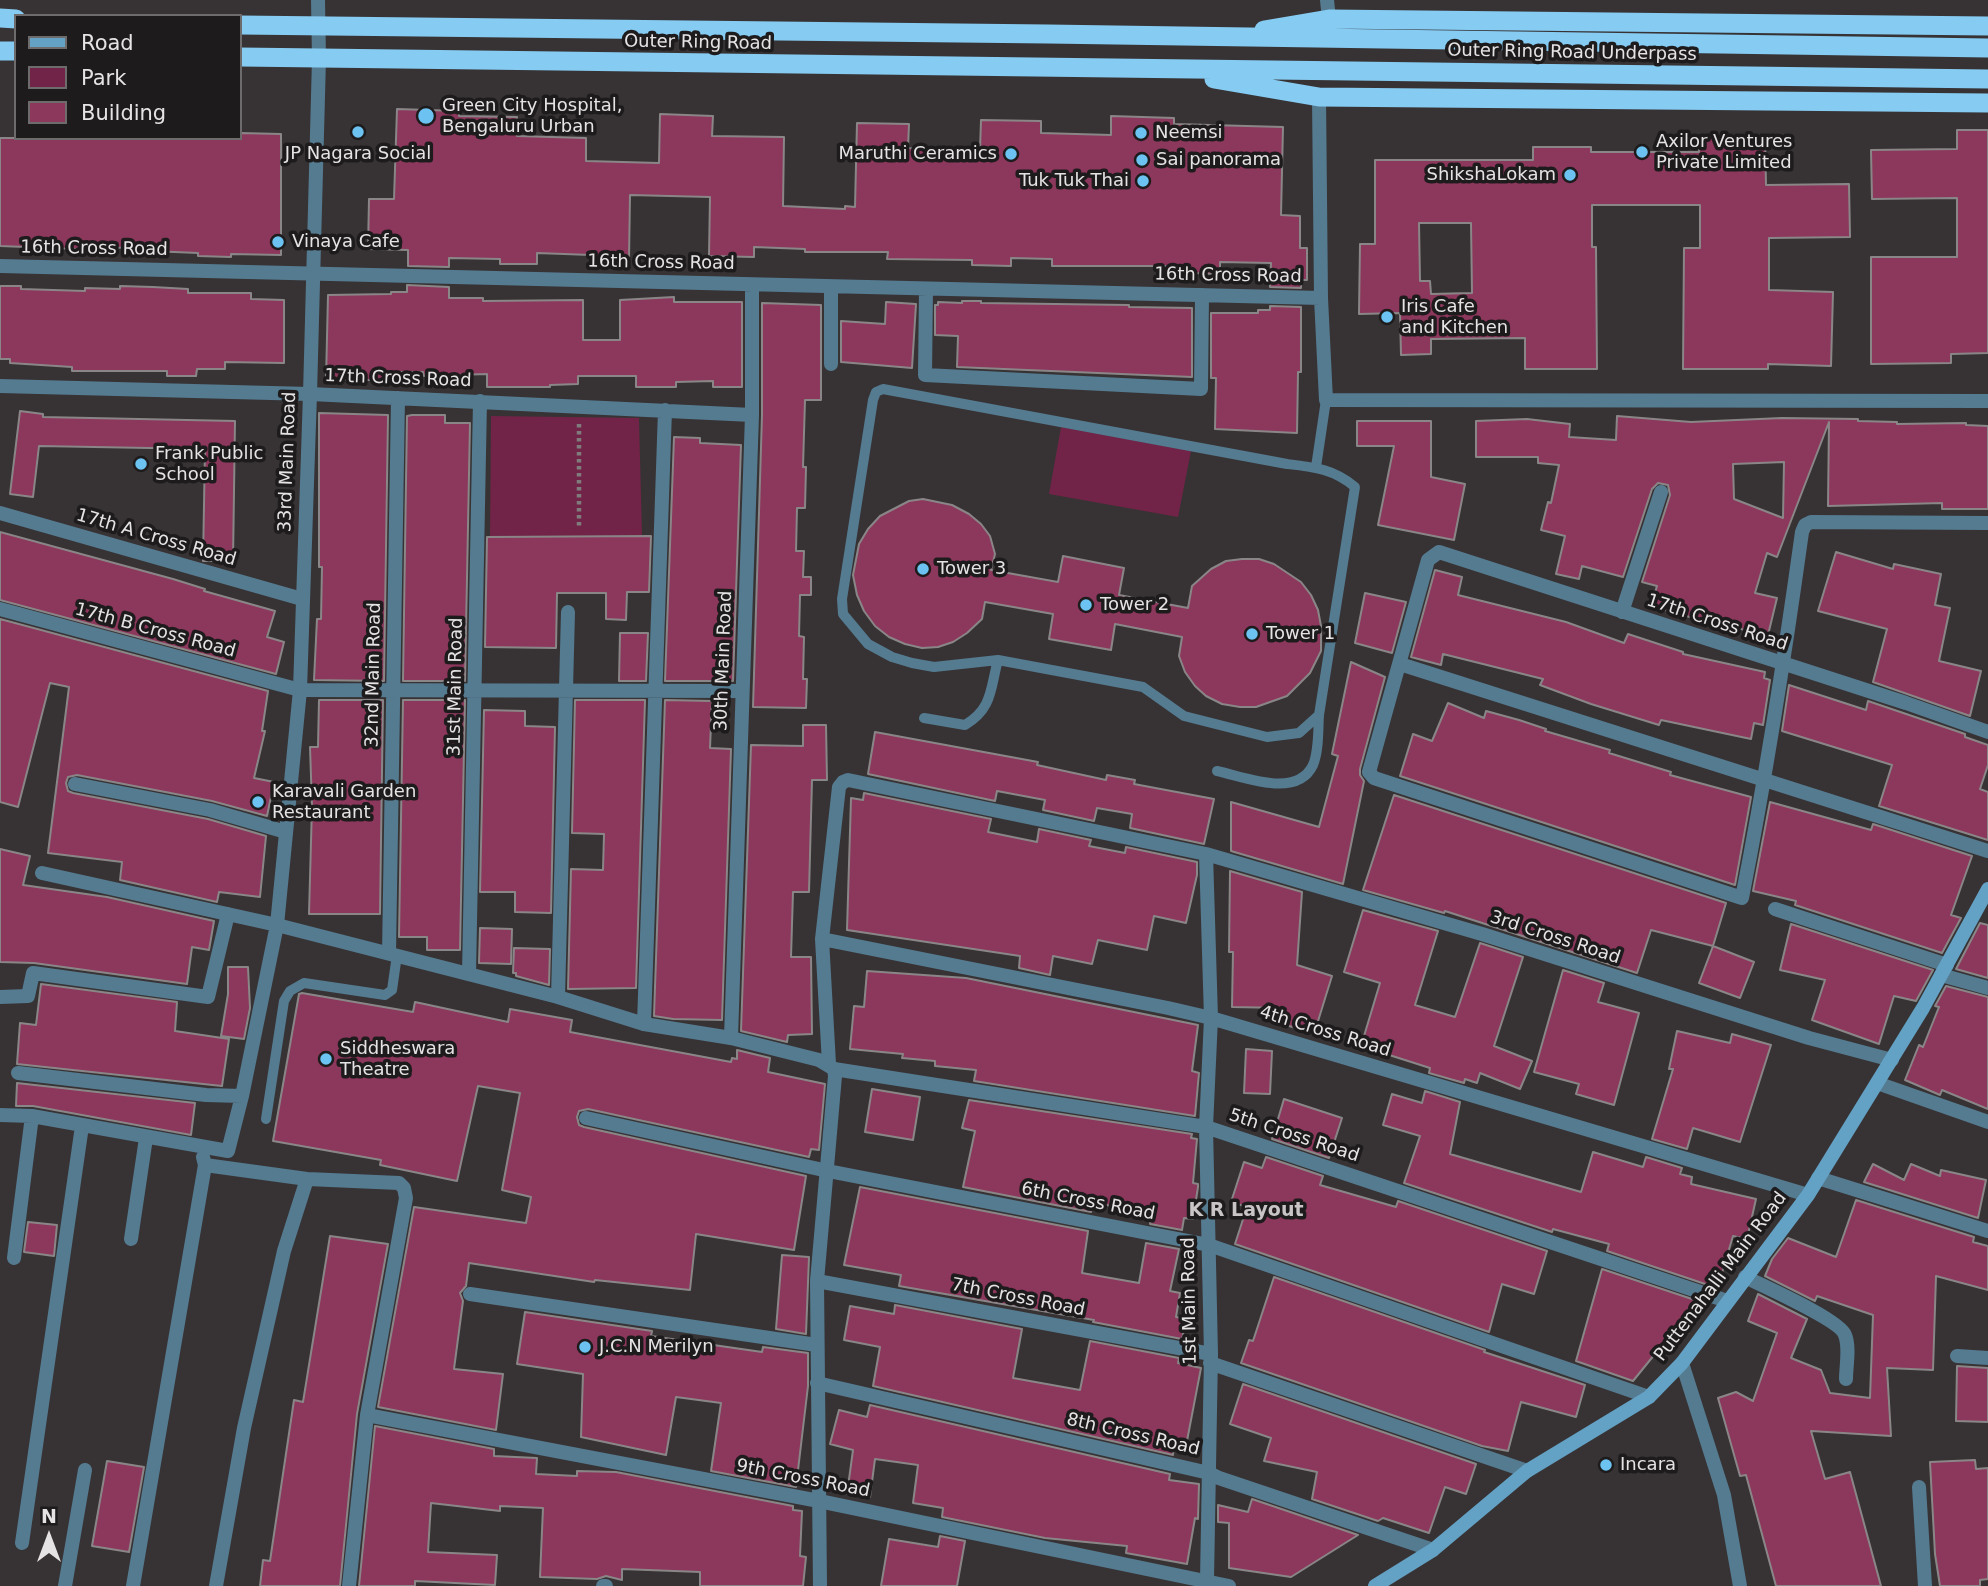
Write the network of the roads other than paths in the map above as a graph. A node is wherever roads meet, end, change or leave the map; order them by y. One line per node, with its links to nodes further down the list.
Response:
1 (318, 0): 5 (street, 33rd Main Road)
2 (1328, 10): 4 (highway); 6 (highway)
3 (242, 26): 5 (highway, Outer Ring Road)
4 (1988, 26)
5 (319, 28): 6 (highway, Outer Ring Road); 9 (street, 33rd Main Road)
6 (1215, 38): 7 (highway, Outer Ring Road Underpass)
7 (1988, 48)
8 (242, 57): 9 (highway, Outer Ring Road)
9 (319, 59): 10 (highway, Outer Ring Road); 15 (street, 33rd Main Road)
10 (1155, 69): 11 (highway, Outer Ring Road Underpass); 12 (highway)
11 (1988, 79)
12 (1319, 97): 13 (highway); 20 (street)
13 (1988, 103)
14 (0, 266): 15 (street, 16th Cross Road)
15 (313, 273): 16 (street, 16th Cross Road); 23 (street, 33rd Main Road)
16 (752, 285): 17 (street, 16th Cross Road); 29 (street, 30th Main Road)
17 (831, 287): 18 (street, 16th Cross Road); 21 (street)
18 (926, 289): 19 (street, 16th Cross Road); 19 (street)
19 (1202, 295): 20 (street, 16th Cross Road)
20 (1321, 298): 25 (street)
21 (831, 363)
22 (0, 386): 23 (street, 17th Cross Road)
23 (310, 394): 24 (street, 17th Cross Road); 34 (street, 33rd Main Road)
24 (398, 398): 26 (street, 17th Cross Road); 41 (street, 32nd Main Road)
25 (1326, 400): 27 (street); 30 (lane)
26 (480, 401): 28 (street, 17th Cross Road); 43 (street, 31st Main Road)
27 (1988, 401)
28 (665, 410): 29 (street, 17th Cross Road); 45 (street)
29 (752, 415): 46 (street, 30th Main Road)
30 (1316, 467): 38 (lane); 47 (lane)
31 (1661, 492): 37 (street)
32 (0, 513): 34 (street, 17th A Cross Road)
33 (1988, 523): 40 (street)
34 (302, 599): 42 (street, 33rd Main Road)
35 (0, 609): 42 (street, 17th B Cross Road)
36 (568, 612): 44 (street)
37 (1622, 612): 39 (street, 17th Cross Road); 40 (street, 17th Cross Road)
38 (998, 660): 47 (lane); 48 (lane)
39 (1400, 664): 51 (street); 51 (street)
40 (1783, 665): 49 (street, 17th Cross Road); 51 (street)
41 (393, 689): 42 (street, 17th B Cross Road); 43 (street, 17th B Cross Road); 62 (street, 32nd Main Road)
42 (300, 690): 53 (street, 33rd Main Road)
43 (476, 690): 44 (street, 17th B Cross Road); 64 (street, 31st Main Road)
44 (566, 690): 45 (street, 17th B Cross Road); 67 (street)
45 (655, 690): 46 (street, 17th B Cross Road); 69 (street)
46 (742, 691): 70 (street, 30th Main Road)
47 (1319, 715): 50 (lane)
48 (924, 718)
49 (1988, 732)
50 (1217, 771)
51 (1765, 780): 54 (street)
52 (75, 784): 53 (street)
53 (286, 832): 60 (street, 33rd Main Road)
54 (1988, 851)
55 (1206, 854): 61 (street, 3rd Cross Road); 68 (street, 1st Main Road); 71 (street, 3rd Cross Road)
56 (42, 873): 59 (street, 5th Cross Road)
57 (1988, 889): 63 (main road, Puttenahalli Main Road)
58 (1775, 909): 63 (street)
59 (228, 914): 60 (street, 5th Cross Road); 66 (street)
60 (277, 925): 62 (street, 5th Cross Road); 75 (street, 33rd Main Road)
61 (822, 939): 68 (street, 4th Cross Road); 72 (street, 3rd Cross Road)
62 (393, 954): 64 (street, 5th Cross Road); 79 (lane)
63 (1944, 970): 65 (street); 71 (main road, Puttenahalli Main Road)
64 (469, 974): 67 (street, 5th Cross Road)
65 (1988, 988)
66 (0, 996)
67 (558, 997): 69 (street, 5th Cross Road)
68 (1211, 1018): 82 (street, 1st Main Road); 89 (street, 4th Cross Road)
69 (644, 1024): 70 (street, 5th Cross Road)
70 (731, 1038): 72 (street, 5th Cross Road)
71 (1892, 1060): 74 (main road, Puttenahalli Main Road)
72 (831, 1066): 82 (street, 5th Cross Road); 86 (street, 3rd Cross Road)
73 (18, 1073): 75 (street)
74 (1877, 1083): 80 (street); 87 (main road, Puttenahalli Main Road)
75 (242, 1096): 84 (street, 33rd Main Road)
76 (0, 1115): 77 (street)
77 (32, 1116): 81 (street); 93 (street)
78 (586, 1118): 86 (street, 6th Cross Road)
79 (266, 1119)
80 (1988, 1122)
81 (82, 1126): 83 (street); 112 (street)
82 (1206, 1127): 92 (street, 1st Main Road); 97 (street, 5th Cross Road)
83 (146, 1138): 84 (street); 91 (street)
84 (201, 1145): 85 (street)
85 (205, 1165): 88 (street); 116 (street)
86 (828, 1171): 92 (street, 6th Cross Road); 95 (street, 3rd Cross Road)
87 (1818, 1178): 89 (main road, Puttenahalli Main Road); 90 (street)
88 (307, 1179): 106 (street); 117 (street)
89 (1808, 1195): 94 (main road, Puttenahalli Main Road)
90 (1988, 1231)
91 (131, 1239)
92 (1209, 1245): 101 (street, 1st Main Road); 105 (street, 6th Cross Road)
93 (13, 1258)
94 (1745, 1278): 97 (main road, Puttenahalli Main Road); 103 (street)
95 (817, 1280): 98 (street, 3rd Cross Road); 101 (street, 7th Cross Road)
96 (470, 1294): 98 (street)
97 (1727, 1301): 102 (main road, Puttenahalli Main Road)
98 (817, 1345): 104 (street, 3rd Cross Road)
99 (1957, 1356): 100 (street)
100 (1988, 1358)
101 (1210, 1359): 108 (street, 7th Cross Road); 109 (street, 1st Main Road)
102 (1682, 1363): 105 (main road, Puttenahalli Main Road); 122 (street)
103 (1846, 1379)
104 (817, 1383): 109 (street, 8th Cross Road); 111 (street, 3rd Cross Road)
105 (1649, 1397): 108 (main road, Puttenahalli Main Road)
106 (367, 1415): 111 (street, 9th Cross Road); 118 (street)
107 (85, 1470): 115 (street)
108 (1527, 1471): 113 (main road, Puttenahalli Main Road)
109 (1209, 1472): 113 (street, 8th Cross Road); 114 (street, 1st Main Road)
110 (1919, 1487): 123 (street)
111 (819, 1501): 114 (street, 9th Cross Road); 119 (street, 3rd Cross Road)
112 (22, 1543)
113 (1433, 1550): 121 (main road, Puttenahalli Main Road)
114 (1207, 1580): 120 (street, 9th Cross Road)
115 (65, 1586)
116 (133, 1586)
117 (216, 1586)
118 (349, 1586)
119 (820, 1586)
120 (1229, 1586)
121 (1376, 1586)
122 (1740, 1586)
123 (1925, 1586)

